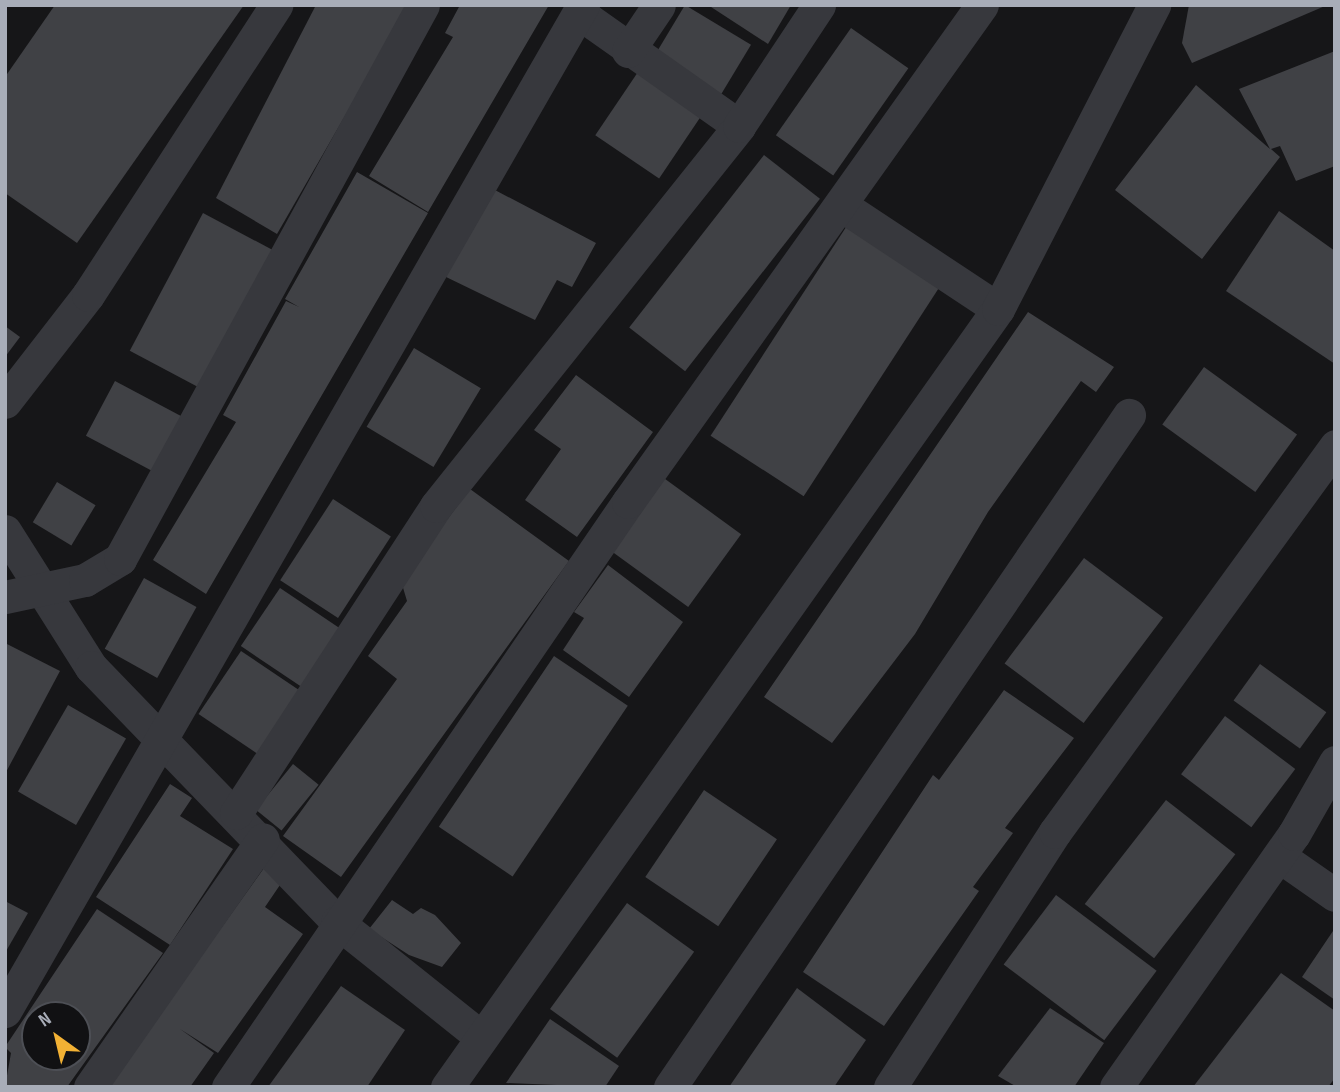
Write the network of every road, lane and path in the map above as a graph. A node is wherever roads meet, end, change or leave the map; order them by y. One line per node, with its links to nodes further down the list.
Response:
1 (276, 5): 12 (street)
2 (424, 5): 16 (street)
3 (659, 5): 8 (street)
4 (820, 5): 9 (street)
5 (982, 5): 10 (street)
6 (1154, 5): 11 (street)
7 (581, 9): 8 (street); 18 (street)
8 (628, 51): 9 (street)
9 (739, 126): 20 (street)
10 (841, 205): 11 (street); 24 (street)
11 (998, 309): 26 (street)
12 (5, 402)
13 (1129, 415): 30 (street)
14 (1335, 446): 31 (street)
15 (5, 531): 16 (street)
16 (41, 587): 17 (street); 18 (street)
17 (5, 597)
18 (159, 739): 20 (street); 25 (street)
19 (1335, 762): 22 (street)
20 (236, 813): 21 (street)
21 (263, 839): 24 (street); 28 (street)
22 (1279, 856): 23 (street); 32 (street)
23 (1335, 895)
24 (337, 922): 26 (street); 29 (street)
25 (5, 1011)
26 (481, 1037): 27 (street)
27 (458, 1083)
28 (90, 1087)
29 (228, 1087)
30 (670, 1087)
31 (890, 1087)
32 (1116, 1087)

